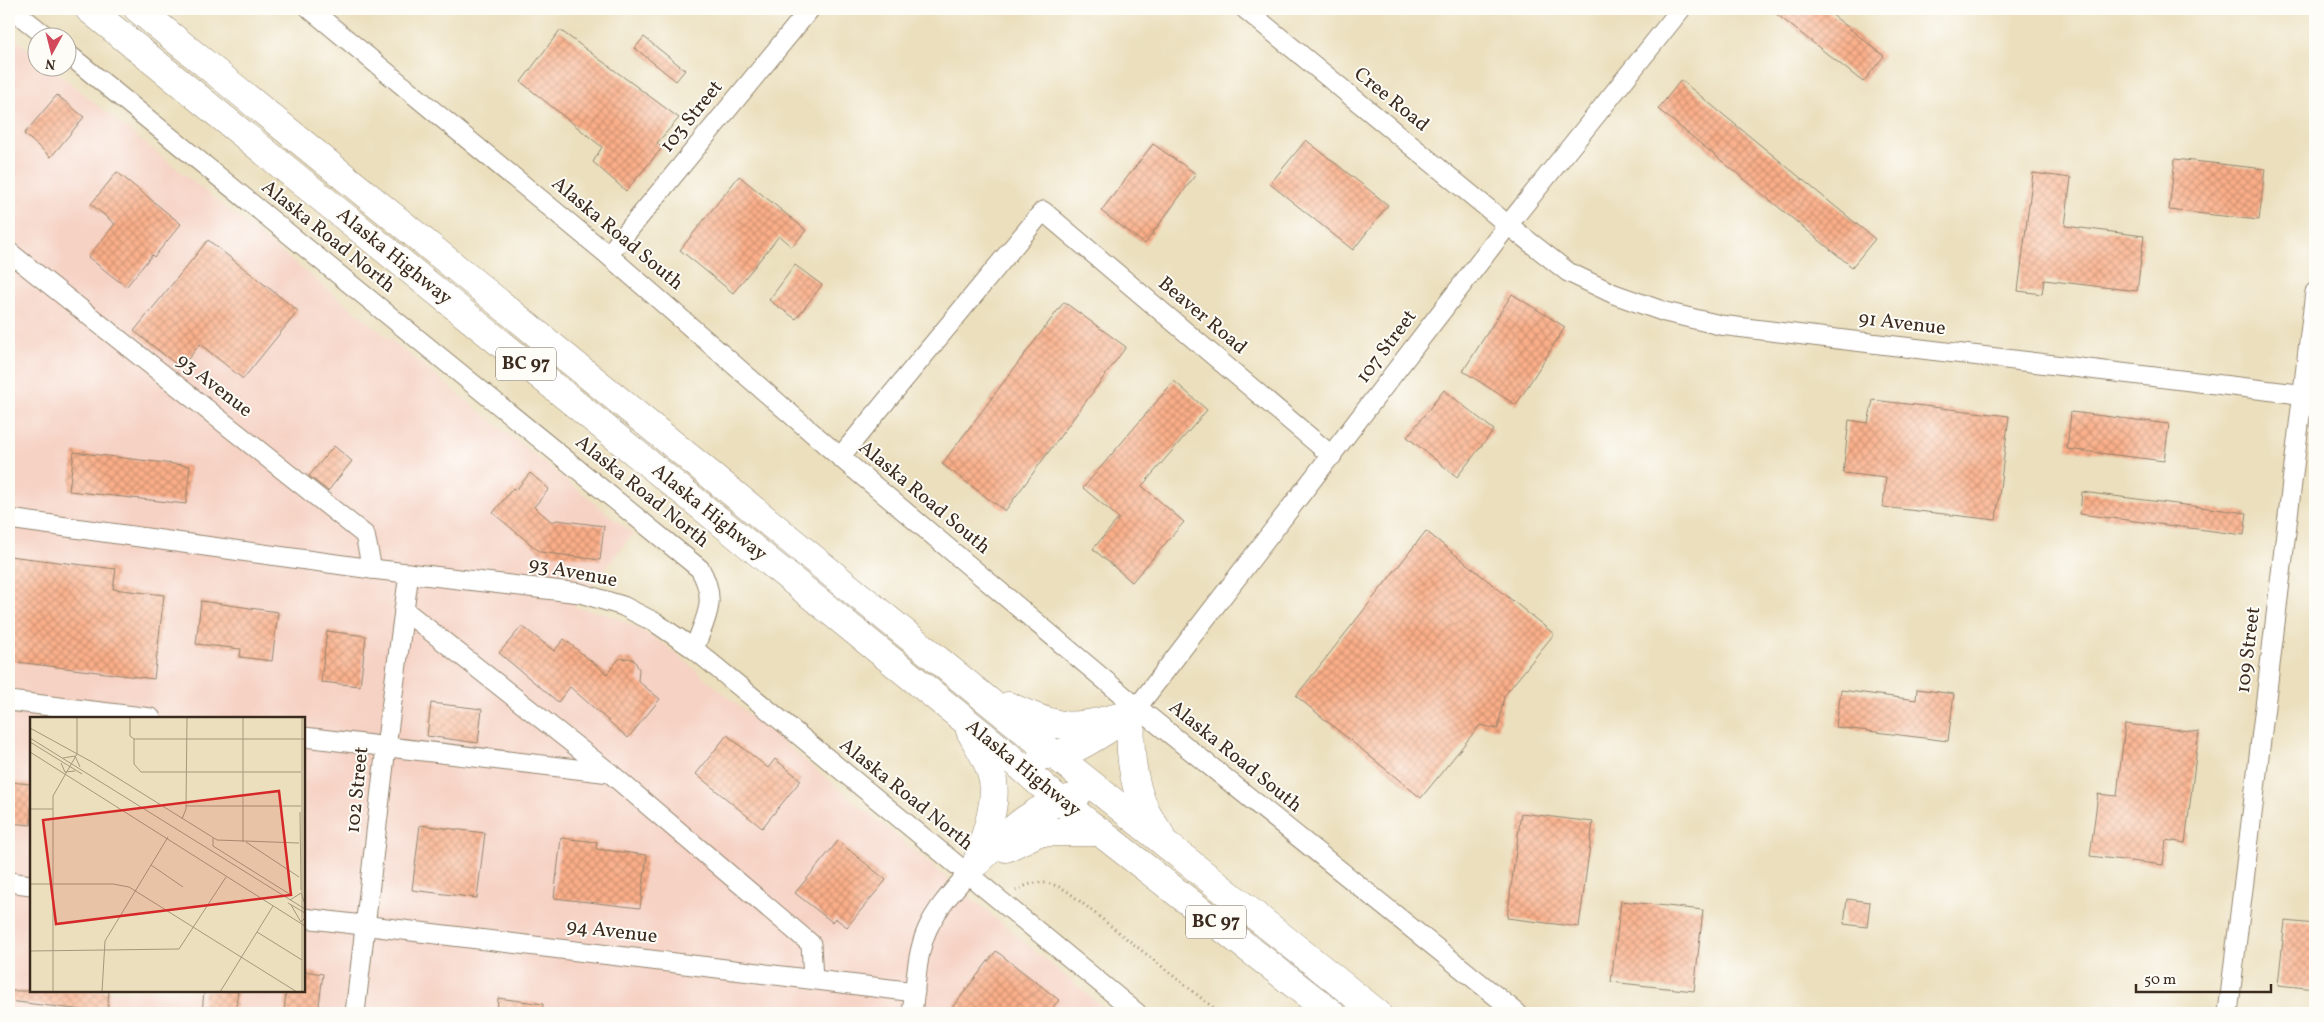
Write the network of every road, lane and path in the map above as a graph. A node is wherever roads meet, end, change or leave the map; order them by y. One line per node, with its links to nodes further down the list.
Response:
1 (12, 9): 8 (street)
2 (89, 9): 26 (highway, Alaska Highway / BC 97)
3 (138, 9): 22 (highway, Alaska Highway / BC 97)
4 (310, 9): 12 (street, Alaska Road South)
5 (810, 9): 12 (street, 103 Street)
6 (1244, 9): 10 (street, Cree Road)
7 (1681, 9): 10 (street, 107 Street)
8 (36, 28)
9 (78, 62): 21 (street, Alaska Road North)
10 (1508, 225): 14 (street, 91 Avenue); 15 (street, 107 Street)
11 (9, 252): 18 (street, 93 Avenue)
12 (608, 255): 16 (street, Alaska Road South)
13 (2315, 292): 14 (street, 109 Street)
14 (2309, 395): 51 (street, 109 Street)
15 (1332, 456): 16 (street, Beaver Road); 24 (street, 107 Street)
16 (840, 457): 24 (street, Alaska Road South)
17 (9, 519): 18 (street, 93 Avenue)
18 (372, 568): 19 (street, 93 Avenue)
19 (409, 573): 20 (street, 102 Street); 21 (street, 93 Avenue)
20 (404, 610): 28 (street, 102 Street); 31 (street)
21 (694, 649): 36 (street, Alaska Road North)
22 (982, 695): 24 (highway); 30 (highway, Alaska Highway / BC 97)
23 (9, 700): 25 (street)
24 (1135, 711): 30 (highway); 35 (highway); 50 (street, Alaska Road South)
25 (143, 717)
26 (963, 720): 29 (highway, Alaska Highway / BC 97); 36 (highway)
27 (305, 737): 28 (street)
28 (386, 748): 31 (street); 41 (street, 102 Street)
29 (1004, 753): 30 (highway); 33 (highway, Alaska Highway / BC 97)
30 (1056, 756): 32 (highway, Alaska Highway / BC 97)
31 (610, 773): 42 (street)
32 (1101, 792): 33 (highway); 35 (highway, Alaska Highway / BC 97)
33 (1060, 800): 34 (highway, Alaska Highway / BC 97); 36 (highway)
34 (1100, 832): 36 (highway); 48 (highway, Alaska Highway / BC 97)
35 (1168, 846): 49 (highway, Alaska Highway / BC 97)
36 (972, 868): 39 (street, Alaska Road North); 43 (street)
37 (9, 882): 38 (street)
38 (30, 885)
39 (1001, 902): 46 (street, Alaska Road North); 47 (path)
40 (305, 918): 41 (street, 94 Avenue)
41 (366, 925): 42 (street, 94 Avenue); 44 (street, 102 Street)
42 (813, 979): 43 (street, 94 Avenue)
43 (915, 992): 45 (street)
44 (354, 1013)
45 (912, 1013)
46 (1137, 1013)
47 (1220, 1013)
48 (1331, 1013)
49 (1377, 1013)
50 (1517, 1013)
51 (2228, 1013)

